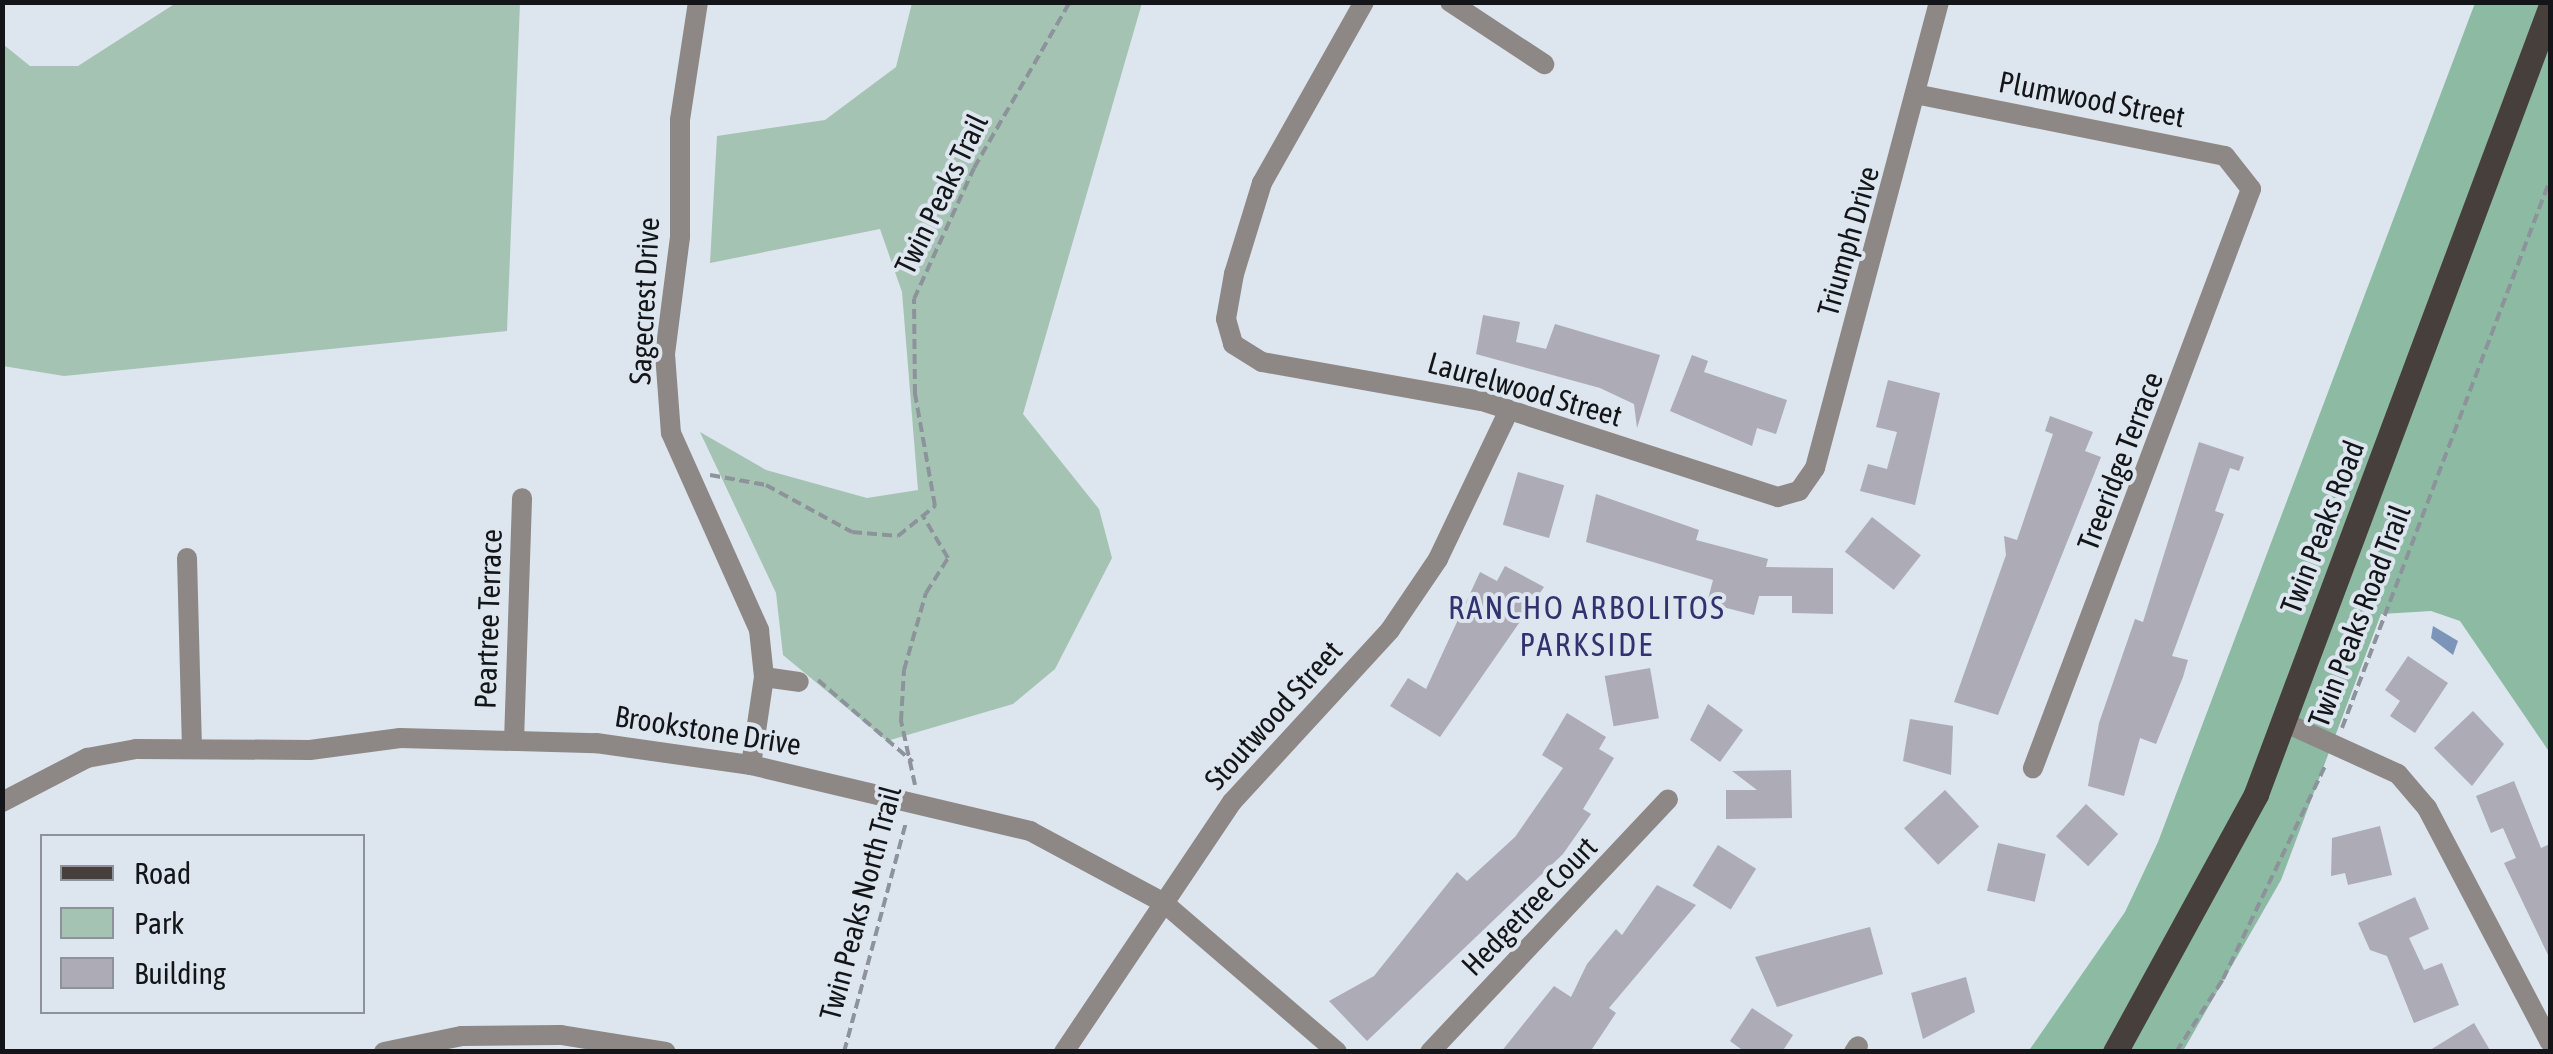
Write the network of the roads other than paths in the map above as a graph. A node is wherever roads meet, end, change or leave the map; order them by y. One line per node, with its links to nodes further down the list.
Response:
1 (698, 2): 13 (street, Sagecrest Drive)
2 (1364, 2): 9 (street, Laurelwood Street)
3 (1450, 2): 6 (street)
4 (1939, 2): 7 (street, Triumph Drive)
5 (2550, 8): 15 (main road, Twin Peaks Road)
6 (1544, 64)
7 (1920, 95): 8 (street, Plumwood Street); 10 (street, Triumph Drive)
8 (2246, 174): 19 (street, Treeridge Terrace)
9 (1509, 410): 10 (street, Laurelwood Street); 22 (street, Stoutwood Street)
10 (1798, 490)
11 (522, 498): 16 (street, Peartree Terrace)
12 (187, 558): 17 (street)
13 (764, 677): 14 (street); 18 (street, Sagecrest Drive)
14 (799, 682)
15 (2284, 722): 23 (street); 29 (main road, Twin Peaks Road)
16 (514, 742): 17 (street, Brookstone Drive); 18 (street, Brookstone Drive)
17 (192, 748): 21 (street, Brookstone Drive)
18 (751, 765): 22 (street, Brookstone Drive)
19 (2033, 768)
20 (1668, 798): 28 (street, Hedgetree Court)
21 (2, 802)
22 (1164, 903): 26 (street, Stoutwood Street); 27 (street, Brookstone Drive)
23 (2550, 1042)
24 (384, 1052): 25 (street)
25 (666, 1052)
26 (1064, 1052)
27 (1337, 1052)
28 (1430, 1052)
29 (2116, 1052)

